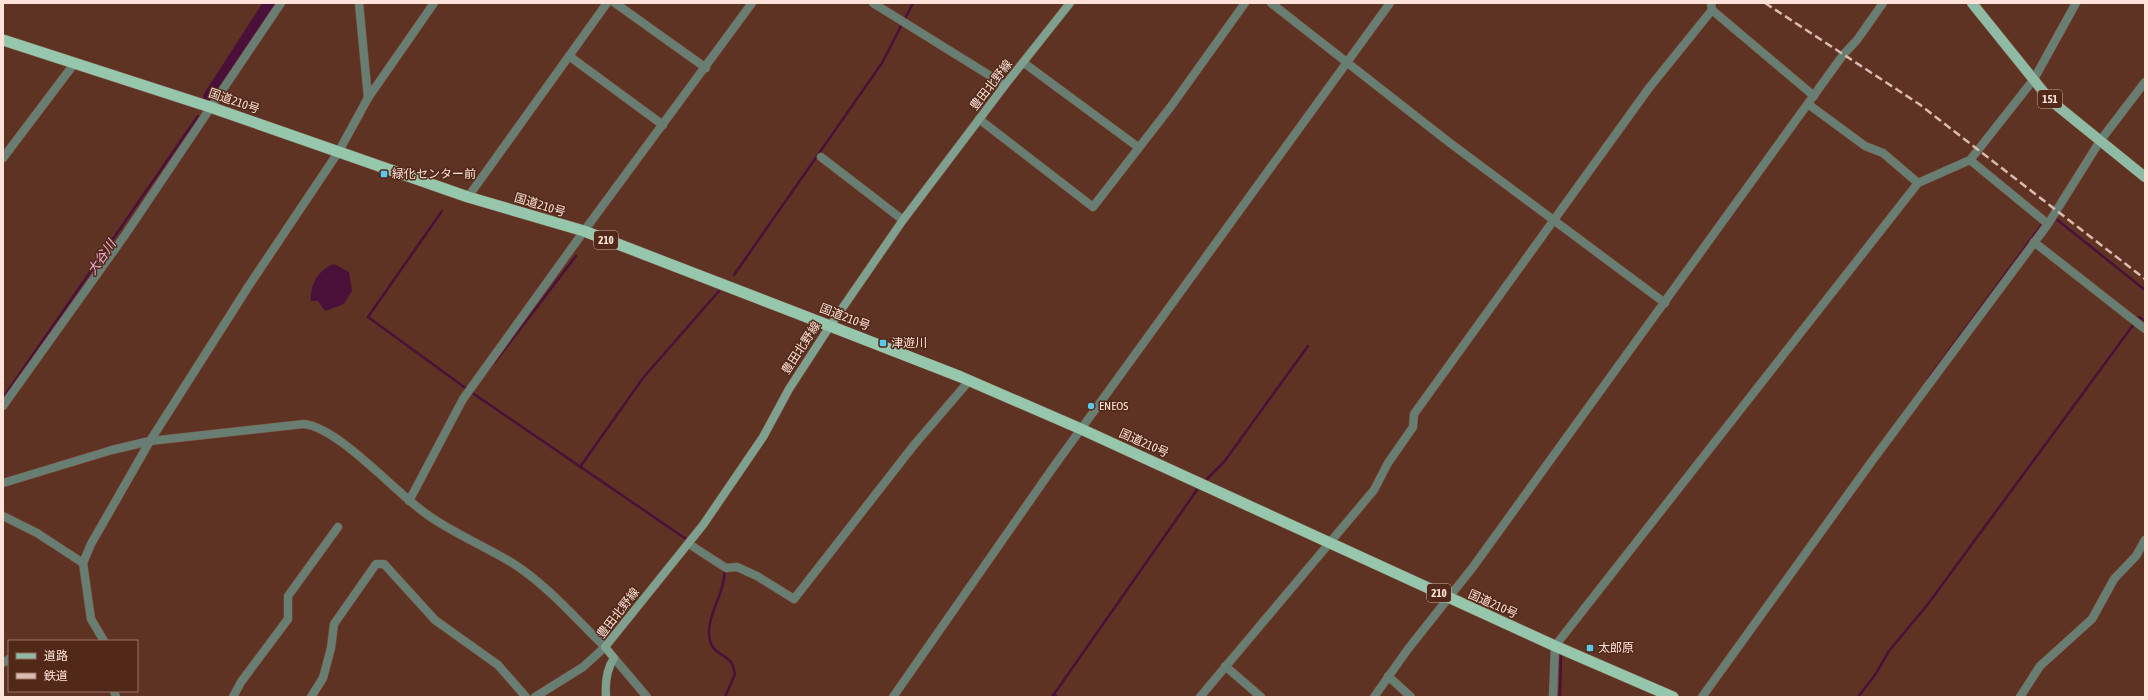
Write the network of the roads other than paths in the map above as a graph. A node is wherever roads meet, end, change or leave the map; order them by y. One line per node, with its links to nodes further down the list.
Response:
1 (281, 3): 28 (street)
2 (359, 3): 26 (street)
3 (434, 3): 26 (street)
4 (607, 3): 17 (street)
5 (615, 3): 21 (street)
6 (873, 3): 24 (street)
7 (1070, 3): 19 (main road, 豊田北野線)
8 (1245, 3): 32 (street)
9 (1271, 3): 18 (street)
10 (1390, 3): 18 (street)
11 (1883, 3): 25 (street)
12 (1972, 3): 22 (main road, 151)
13 (2076, 3): 22 (street)
14 (749, 4): 21 (street)
15 (1712, 7): 25 (street); 41 (street)
16 (3, 40): 20 (highway, 国道210号 / 210)
17 (569, 56): 30 (street); 39 (street)
18 (1348, 62): 41 (street); 50 (street)
19 (1024, 63): 24 (main road, 豊田北野線); 32 (street)
20 (74, 64): 28 (highway, 国道210号 / 210); 35 (street)
21 (706, 68): 30 (street)
22 (2034, 79): 31 (main road, 151); 36 (street)
23 (2145, 82): 31 (street)
24 (1005, 85): 29 (main road, 豊田北野線)
25 (1814, 96): 27 (street)
26 (368, 98): 33 (street)
27 (1808, 104): 38 (street); 45 (street)
28 (210, 107): 33 (highway, 国道210号 / 210); 49 (street)
29 (979, 119): 32 (street); 40 (main road, 豊田北野線)
30 (663, 125): 43 (street)
31 (2100, 142): 37 (main road, 151); 42 (street)
32 (1138, 147)
33 (339, 151): 39 (highway, 国道210号 / 210); 51 (street)
34 (821, 157): 40 (street)
35 (3, 158)
36 (1970, 160): 38 (street); 42 (street)
37 (2145, 177)
38 (1918, 183): 62 (street)
39 (468, 197): 43 (highway, 国道210号 / 210)
40 (903, 220): 46 (main road, 豊田北野線)
41 (1554, 221): 45 (street); 57 (street)
42 (2048, 224): 44 (street)
43 (584, 231): 46 (highway, 国道210号 / 210); 53 (street)
44 (2034, 242): 47 (street); 80 (street)
45 (1665, 303): 60 (street)
46 (830, 326): 48 (highway, 国道210号 / 210); 58 (main road, 豊田北野線)
47 (2145, 329)
48 (969, 381): 50 (highway, 国道210号 / 210); 58 (street)
49 (3, 406)
50 (1081, 429): 57 (highway, 国道210号 / 210); 73 (street)
51 (150, 441): 52 (street); 53 (street); 59 (street)
52 (3, 483)
53 (409, 501): 63 (street)
54 (4, 518): 59 (street)
55 (338, 527): 67 (street)
56 (2145, 540): 81 (street)
57 (1329, 542): 60 (highway, 国道210号 / 210); 65 (street)
58 (689, 544): 63 (main road, 豊田北野線)
59 (83, 564): 61 (street)
60 (1450, 598): 62 (highway, 国道210号 / 210); 66 (street)
61 (103, 640)
62 (1555, 646): 78 (street); 79 (highway, 国道210号 / 210)
63 (605, 648): 64 (main road, 豊田北野線); 70 (street)
64 (614, 658): 71 (main road); 72 (street)
65 (1225, 666): 74 (street); 75 (street)
66 (1388, 676): 76 (street); 77 (street)
67 (233, 697)
68 (311, 697): 69 (street)
69 (526, 697)
70 (535, 697)
71 (606, 697)
72 (646, 697)
73 (893, 697)
74 (1200, 697)
75 (1261, 697)
76 (1374, 697)
77 (1411, 697)
78 (1553, 697)
79 (1673, 697)
80 (1702, 697)
81 (2020, 697)

